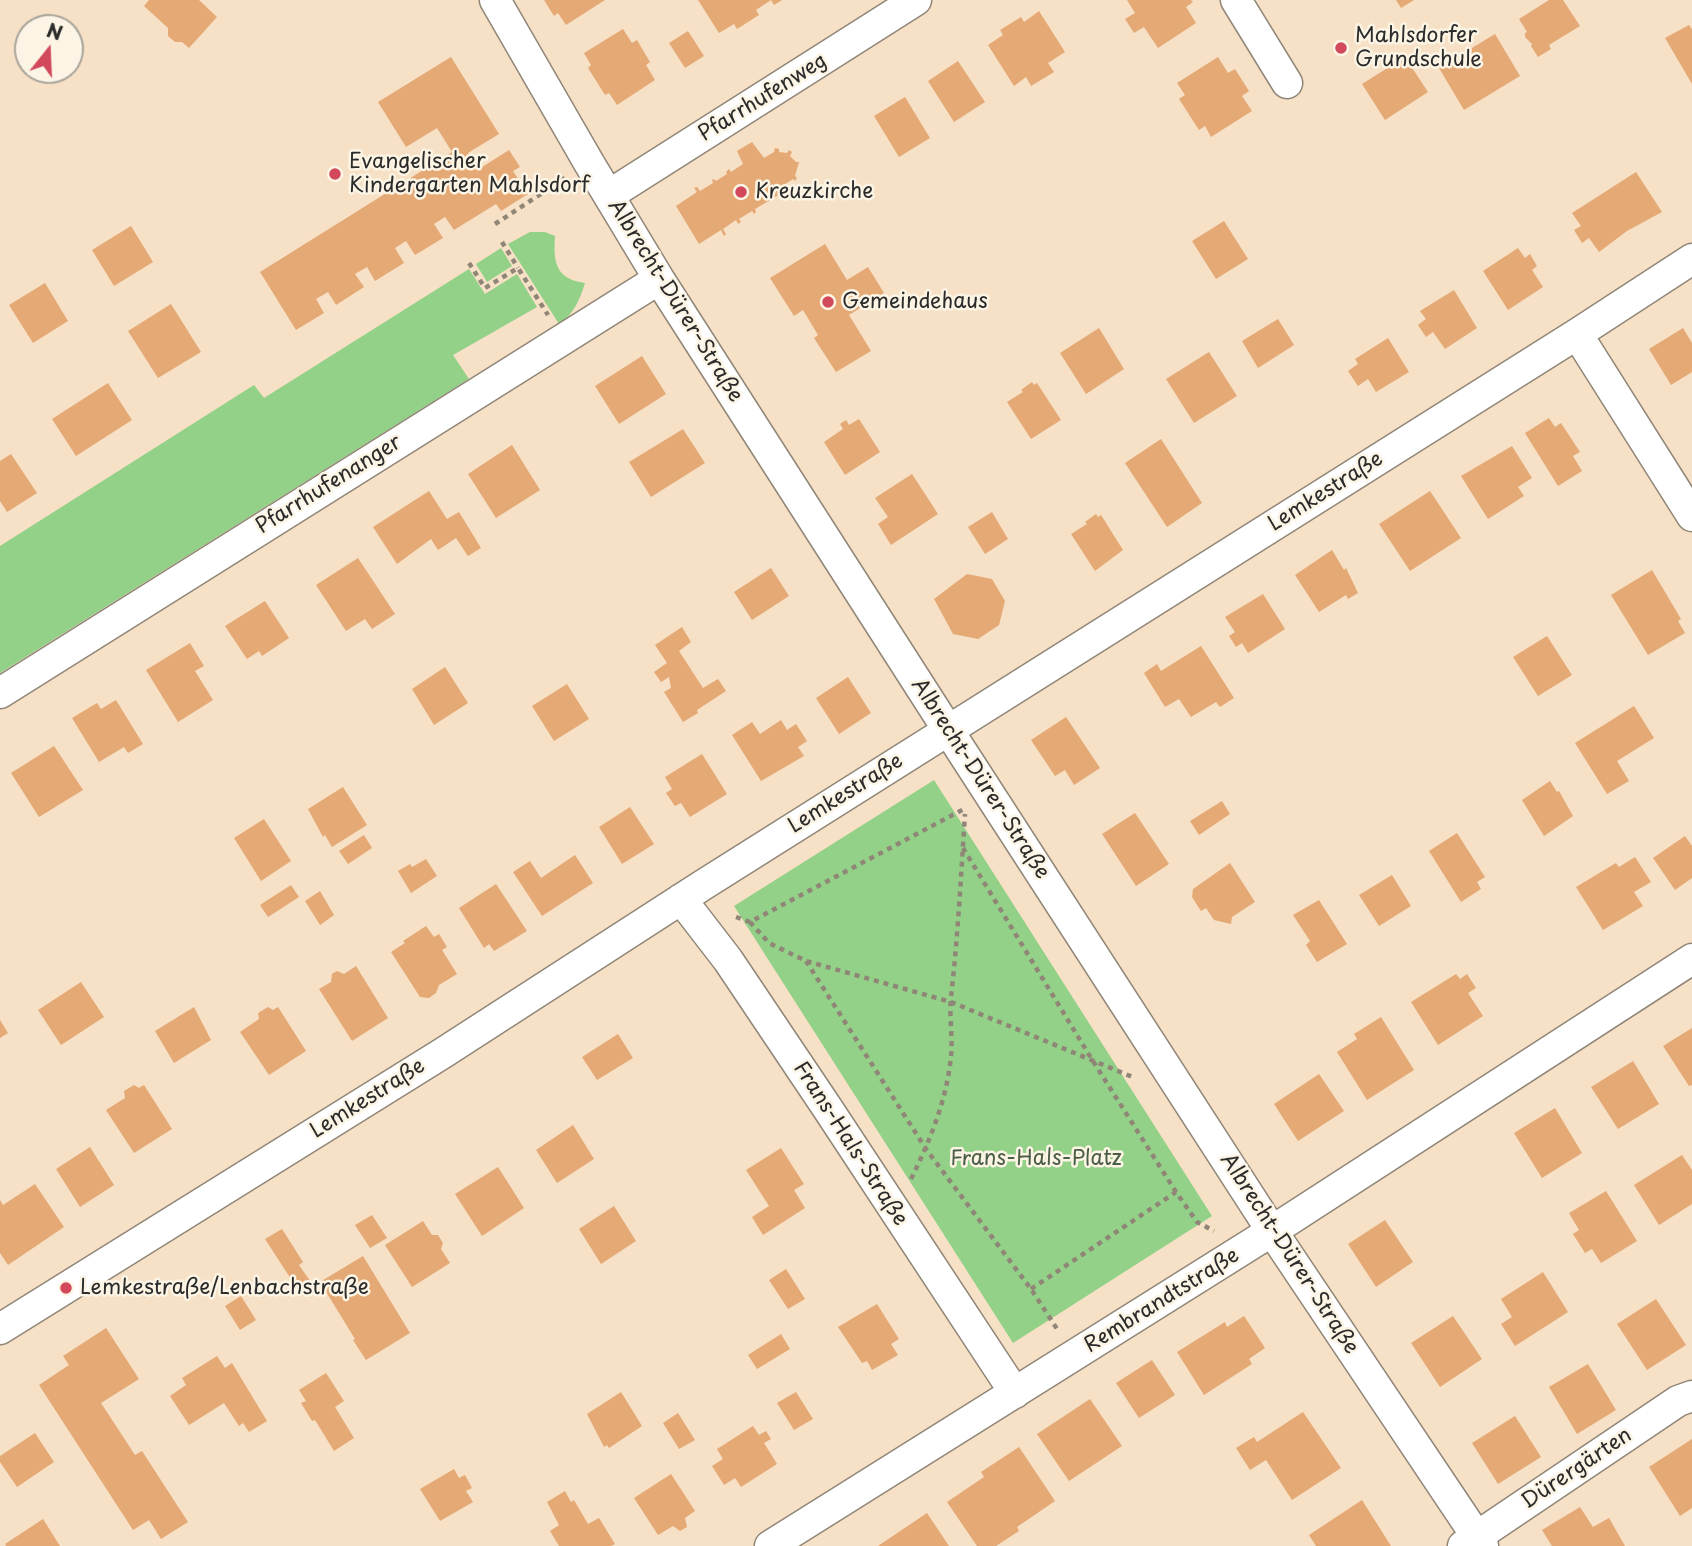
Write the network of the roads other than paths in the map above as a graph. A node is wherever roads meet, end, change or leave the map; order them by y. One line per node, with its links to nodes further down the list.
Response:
1 (495, 0): 5 (street, Albrecht-Dürer-Straße)
2 (916, 0): 5 (street, Pfarrhufenweg)
3 (1236, 0): 4 (street)
4 (1287, 83)
5 (609, 195): 7 (street, Albrecht-Dürer-Straße)
6 (1692, 259): 8 (street, Lemkestraße)
7 (659, 279): 10 (street, Pfarrhufenanger); 11 (street, Albrecht-Dürer-Straße)
8 (1577, 334): 9 (street); 11 (street, Lemkestraße)
9 (1692, 516)
10 (0, 693)
11 (948, 730): 12 (street, Lemkestraße); 14 (street, Albrecht-Dürer-Straße)
12 (681, 899): 15 (street, Lemkestraße); 16 (street, Frans-Hals-Straße)
13 (1692, 959): 14 (street, Rembrandtstraße)
14 (1272, 1231): 16 (street, Rembrandtstraße); 18 (street, Albrecht-Dürer-Straße)
15 (0, 1329)
16 (1015, 1393): 19 (street, Rembrandtstraße)
17 (1692, 1396): 18 (street, Dürergärten)
18 (1475, 1543)
19 (770, 1546)

